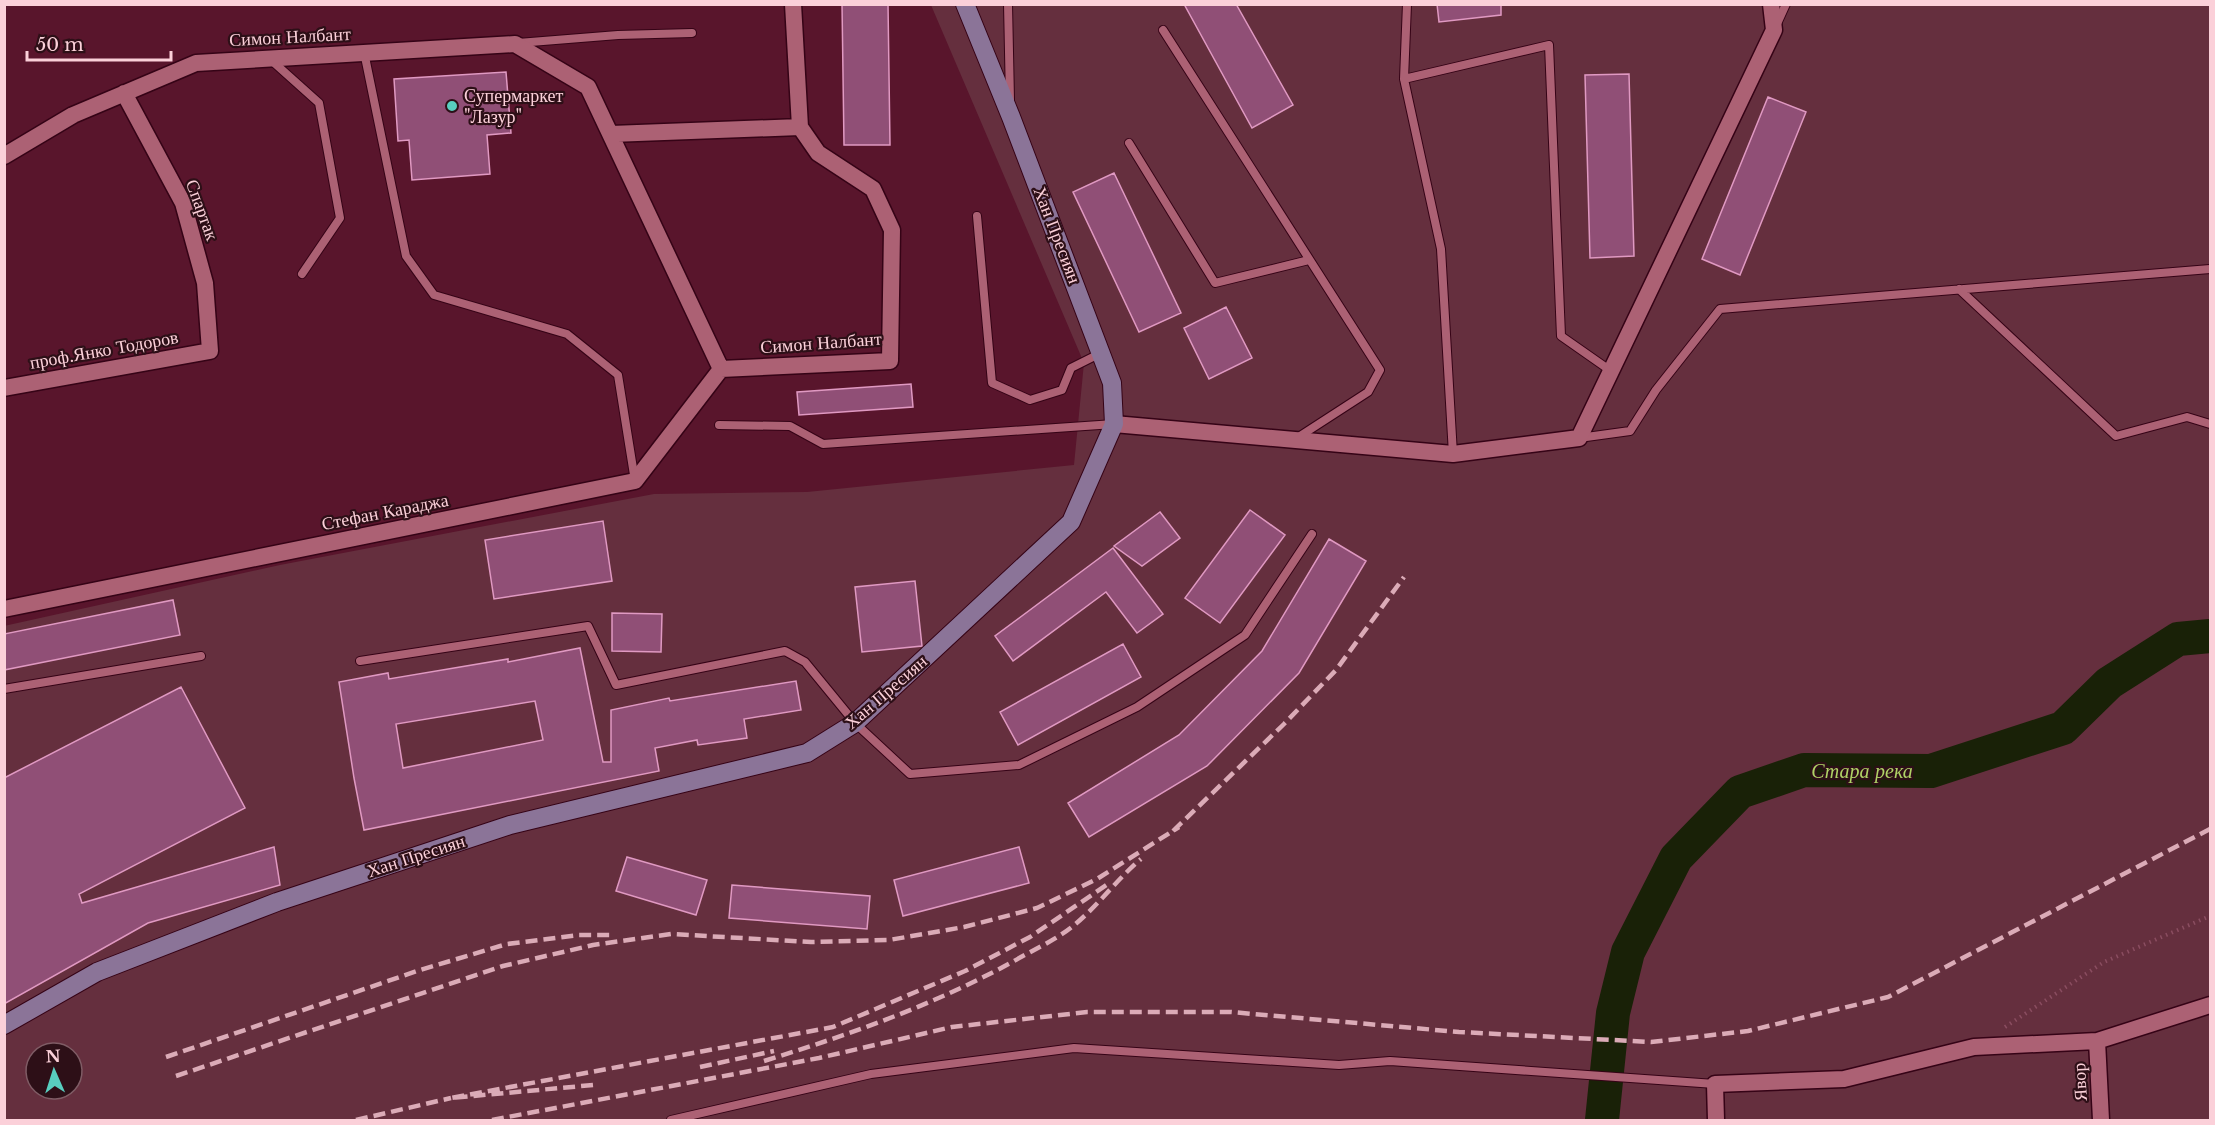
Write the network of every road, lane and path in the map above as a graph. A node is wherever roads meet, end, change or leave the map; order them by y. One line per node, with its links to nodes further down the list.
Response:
1 (793, 4): 16 (street)
2 (965, 4): 15 (street, Хан Пресиян)
3 (1008, 4): 15 (lane)
4 (1407, 4): 13 (lane)
5 (1771, 4): 8 (street)
6 (1786, 4): 8 (lane)
7 (1163, 30): 21 (lane)
8 (1774, 30): 28 (street)
9 (692, 33): 10 (lane)
10 (515, 44): 11 (street, Симон Налбант); 17 (street)
11 (364, 52): 12 (street, Симон Налбант); 36 (lane)
12 (268, 58): 14 (street, Симон Налбант); 23 (lane)
13 (1404, 79): 28 (lane); 35 (lane)
14 (124, 93): 19 (street, Симон Налбант); 25 (street, Спартак)
15 (1011, 117): 26 (street, Хан Пресиян)
16 (800, 127): 17 (street); 27 (street, Симон Налбант)
17 (611, 134): 27 (street)
18 (1129, 143): 21 (lane)
19 (4, 156)
20 (977, 216): 26 (lane)
21 (1310, 260): 34 (lane)
22 (2211, 269): 24 (lane)
23 (302, 274)
24 (1959, 289): 31 (lane); 33 (lane)
25 (210, 351): 29 (street, проф.Янко Тодоров)
26 (1102, 352): 30 (street, Хан Пресиян)
27 (721, 369): 36 (street)
28 (1611, 371): 33 (street)
29 (4, 388)
30 (1114, 424): 32 (lane); 34 (street); 42 (street, Хан Пресиян)
31 (2211, 424)
32 (719, 425)
33 (1579, 438): 35 (street)
34 (1294, 440): 35 (street)
35 (1453, 454)
36 (635, 481): 38 (street, Стефан Караджа)
37 (1312, 534): 42 (lane)
38 (4, 609)
39 (201, 656): 41 (lane)
40 (360, 661): 42 (lane)
41 (4, 689)
42 (855, 723): 45 (street, Хан Пресиян)
43 (2211, 916): 46 (path)
44 (2211, 1005): 47 (street)
45 (4, 1025)
46 (2004, 1028)
47 (2097, 1041): 48 (street); 51 (street, Явор)
48 (1715, 1084): 49 (lane); 50 (street)
49 (671, 1120)
50 (1716, 1120)
51 (2101, 1120)

